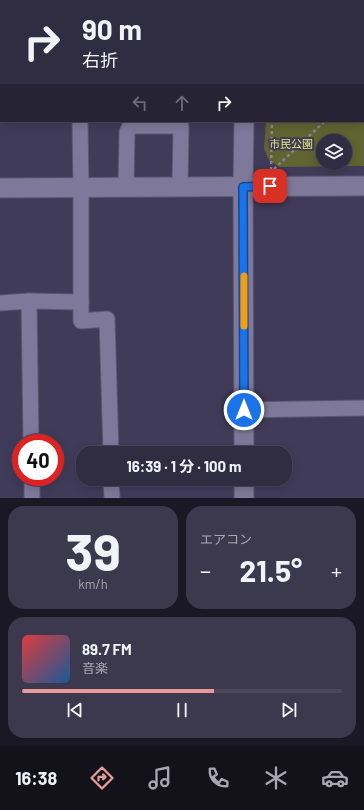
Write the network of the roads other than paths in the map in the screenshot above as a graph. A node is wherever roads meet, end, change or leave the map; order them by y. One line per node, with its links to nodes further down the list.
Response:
1 (80, 122): 9 (street)
2 (244, 122): 7 (street)
3 (130, 124): 5 (street); 6 (street)
4 (364, 186): 7 (street)
5 (126, 187): 6 (street); 9 (street)
6 (180, 187): 7 (street)
7 (243, 187): 14 (street)
8 (0, 188): 9 (street)
9 (81, 188): 11 (street)
10 (29, 301): 11 (street); 12 (street); 15 (street)
11 (81, 302): 16 (street)
12 (0, 303)
13 (364, 408): 14 (street)
14 (244, 410): 17 (street)
15 (31, 434)
16 (111, 446)
17 (244, 446)
18 (32, 486): 21 (street)
19 (111, 486): 22 (street)
20 (244, 486): 23 (street)
21 (32, 498)
22 (112, 498)
23 (244, 498)

